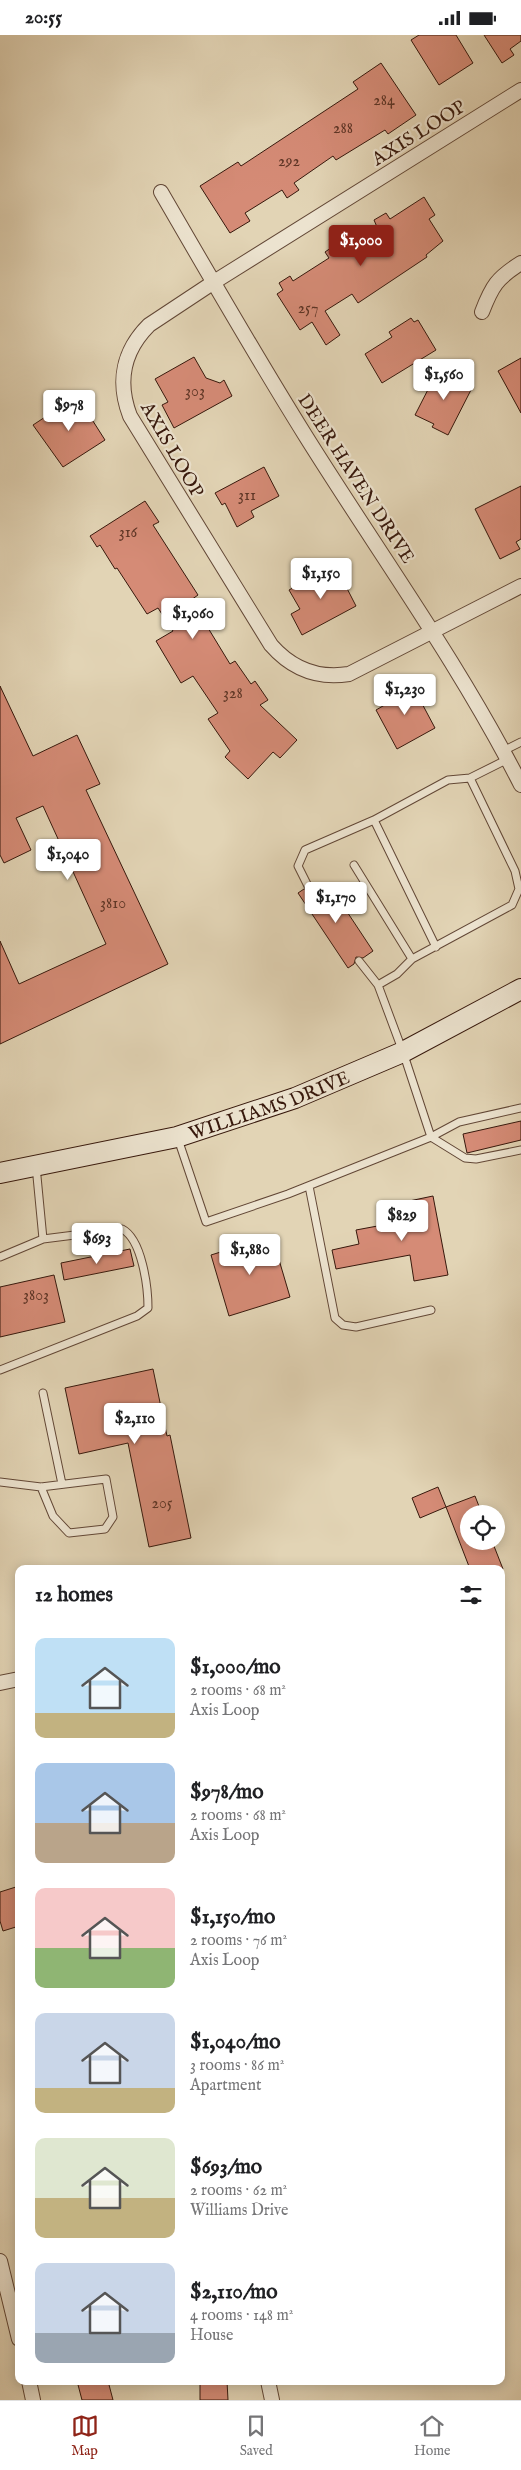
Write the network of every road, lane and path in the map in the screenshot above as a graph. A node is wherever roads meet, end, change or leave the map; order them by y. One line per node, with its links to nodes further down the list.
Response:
1 (521, 90): 4 (street, AXIS LOOP)
2 (161, 191): 4 (street, DEER HAVEN DRIVE)
3 (521, 263): 5 (street)
4 (214, 282): 7 (street, DEER HAVEN DRIVE); 7 (street, AXIS LOOP)
5 (482, 313)
6 (521, 586): 7 (street, AXIS LOOP)
7 (434, 631): 9 (street, DEER HAVEN DRIVE)
8 (521, 742): 9 (lane)
9 (506, 755): 10 (lane); 11 (street, DEER HAVEN DRIVE)
10 (470, 778): 12 (lane); 15 (lane)
11 (521, 785)
12 (374, 820): 14 (lane); 15 (lane)
13 (354, 865): 16 (lane)
14 (308, 886)
15 (436, 947): 16 (lane)
16 (412, 959): 18 (lane)
17 (359, 961): 18 (lane)
18 (378, 985): 20 (lane)
19 (521, 989): 20 (main road, WILLIAMS DRIVE)
20 (404, 1052): 22 (main road, WILLIAMS DRIVE); 23 (lane)
21 (521, 1108): 23 (lane)
22 (177, 1137): 25 (main road, WILLIAMS DRIVE); 27 (lane)
23 (431, 1137): 24 (lane); 27 (lane)
24 (521, 1150)
25 (36, 1166): 26 (main road, WILLIAMS DRIVE); 28 (lane)
26 (0, 1173)
27 (309, 1185): 30 (lane)
28 (43, 1239): 29 (lane); 31 (lane)
29 (0, 1257)
30 (431, 1309)
31 (0, 1370)
32 (43, 1393): 34 (lane)
33 (0, 1482): 35 (lane)
34 (62, 1484): 35 (lane); 35 (lane)
35 (41, 1487)
36 (15, 1680): 37 (street)
37 (0, 1683)
38 (0, 2261): 39 (street)
39 (15, 2323)
40 (30, 2385): 42 (street)
41 (269, 2385): 43 (street)
42 (33, 2400)
43 (272, 2400)

